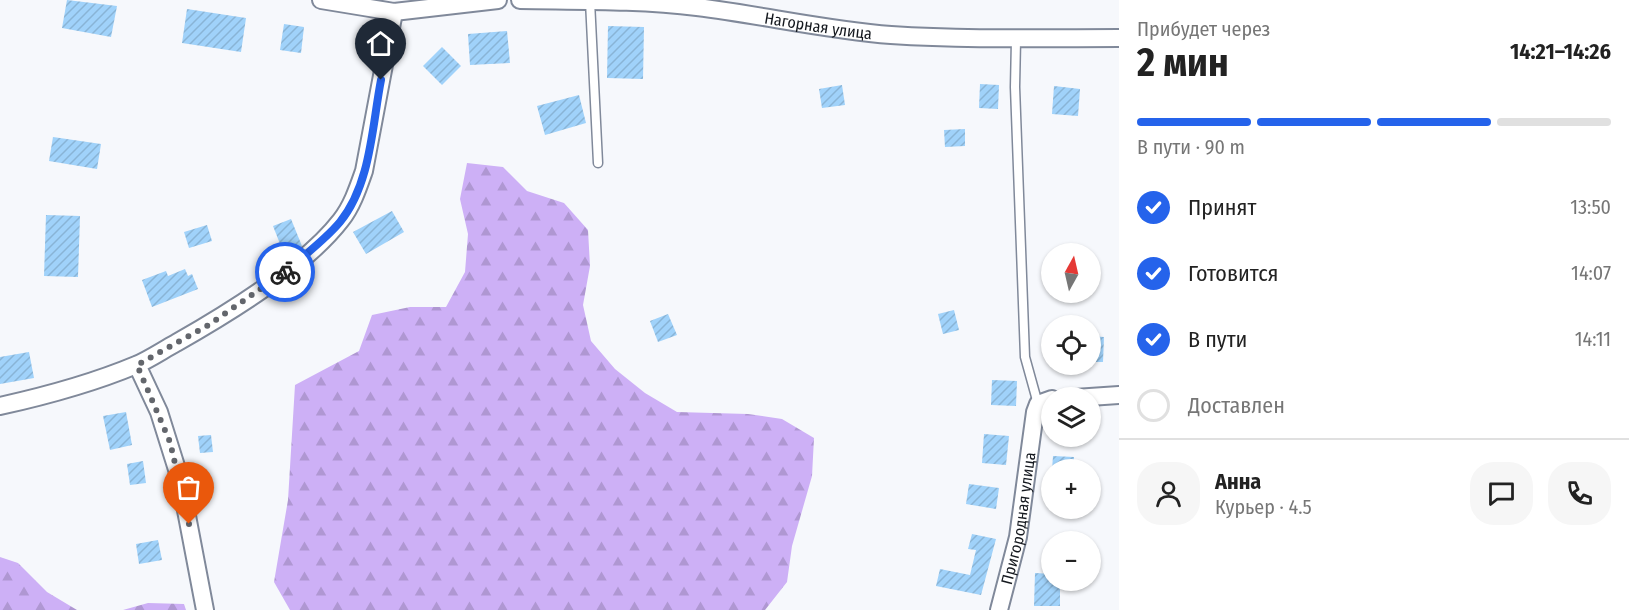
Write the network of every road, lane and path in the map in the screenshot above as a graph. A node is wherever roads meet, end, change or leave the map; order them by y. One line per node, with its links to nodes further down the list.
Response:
1 (321, 0): 5 (street)
2 (498, 0): 5 (street)
3 (520, 0): 4 (street, Нагорная улица)
4 (590, 1): 7 (street, Нагорная улица); 8 (lane)
5 (394, 12): 9 (street)
6 (1119, 38): 7 (street, Нагорная улица)
7 (1016, 40): 10 (lane)
8 (598, 163)
9 (137, 365): 13 (street); 15 (street)
10 (1041, 392)
11 (1119, 395): 12 (street)
12 (1101, 396)
13 (0, 406)
14 (1041, 421): 16 (street, Пригородная улица)
15 (205, 610)
16 (999, 610)

